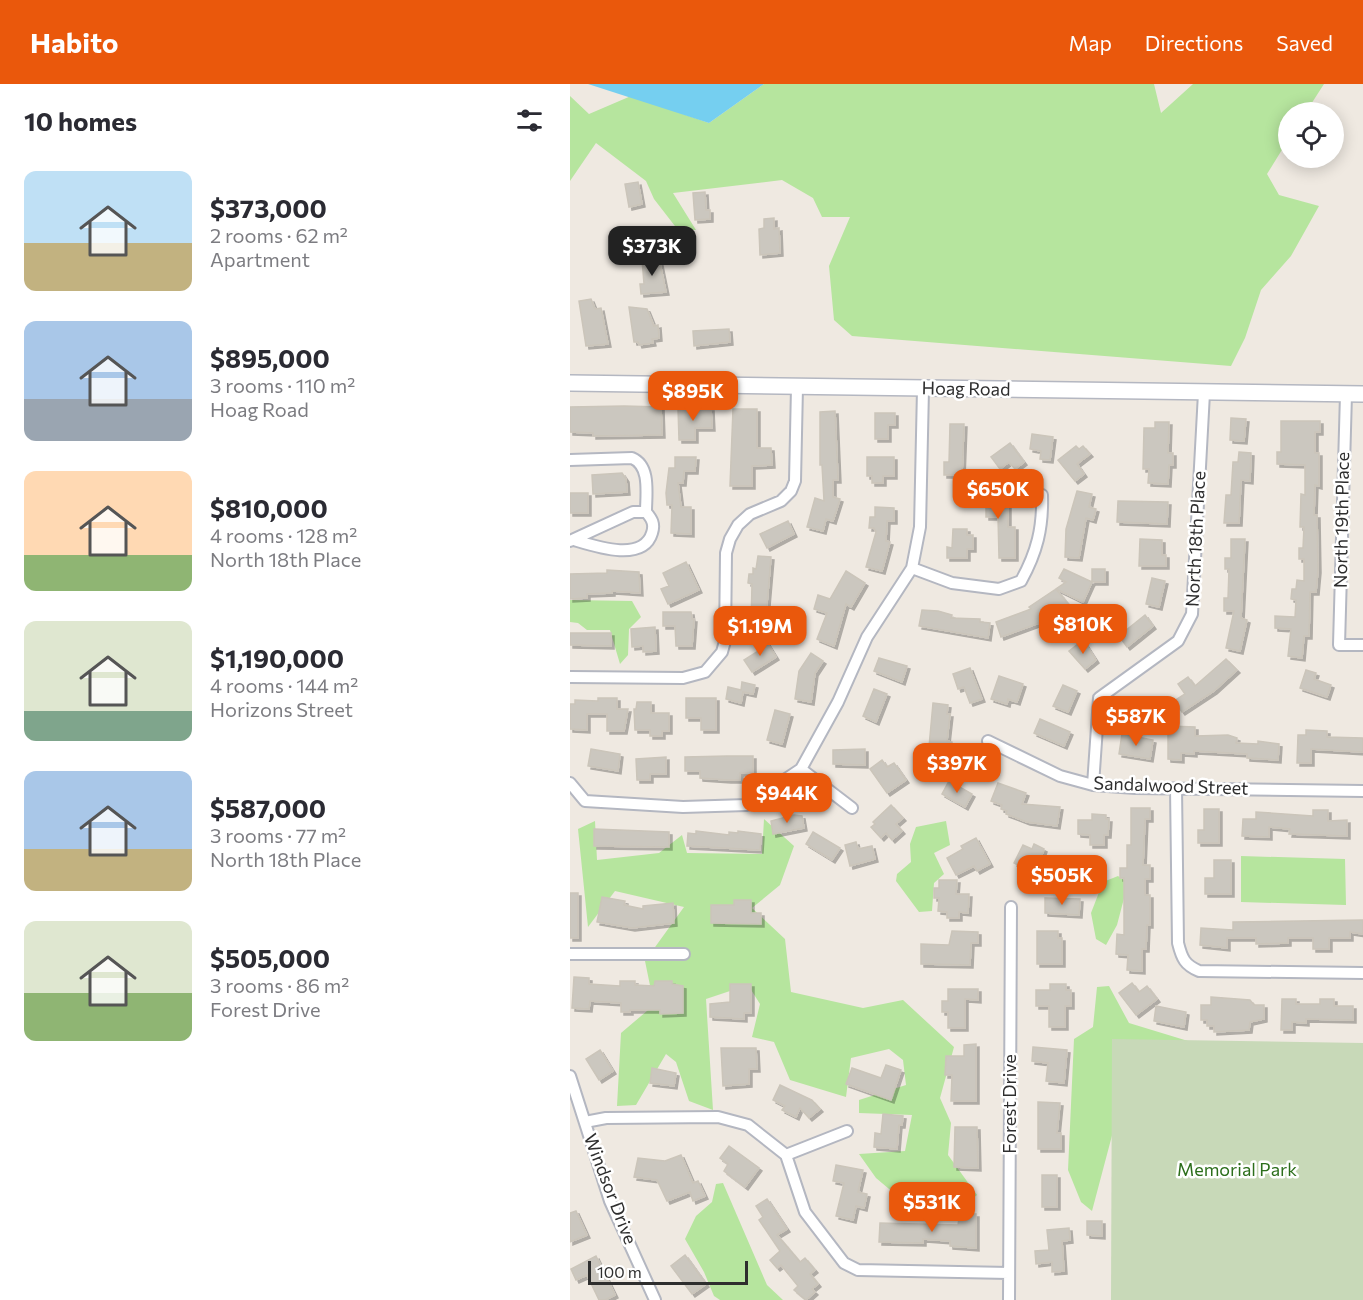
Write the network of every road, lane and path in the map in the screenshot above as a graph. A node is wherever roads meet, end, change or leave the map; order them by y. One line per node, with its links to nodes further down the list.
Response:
1 (570, 383): 2 (street, Hoag Road)
2 (797, 387): 3 (street, Hoag Road); 13 (street)
3 (923, 389): 4 (street, Hoag Road); 11 (street)
4 (1204, 393): 5 (street, Hoag Road); 17 (street, North 18th Place)
5 (1346, 394): 6 (street, Hoag Road); 12 (street, North 19th Place)
6 (1363, 394)
7 (570, 460): 9 (street)
8 (1042, 495): 11 (street)
9 (646, 512): 10 (street); 10 (street)
10 (572, 540)
11 (912, 568): 15 (street)
12 (1363, 645)
13 (570, 676)
14 (988, 741): 17 (street, Sandalwood Street)
15 (801, 769): 16 (street); 20 (street)
16 (570, 783)
17 (1093, 785): 18 (street, Sandalwood Street)
18 (1176, 788): 19 (street, Sandalwood Street); 24 (street)
19 (1363, 791)
20 (852, 808)
21 (1011, 907): 29 (street, Forest Drive)
22 (570, 954): 23 (street)
23 (684, 954)
24 (1363, 973)
25 (570, 1076): 26 (street, Windsor Drive)
26 (585, 1122): 28 (street); 30 (street, Windsor Drive)
27 (847, 1131): 28 (street)
28 (786, 1155): 29 (street)
29 (1009, 1273): 31 (street, Forest Drive)
30 (655, 1300)
31 (1009, 1300)

